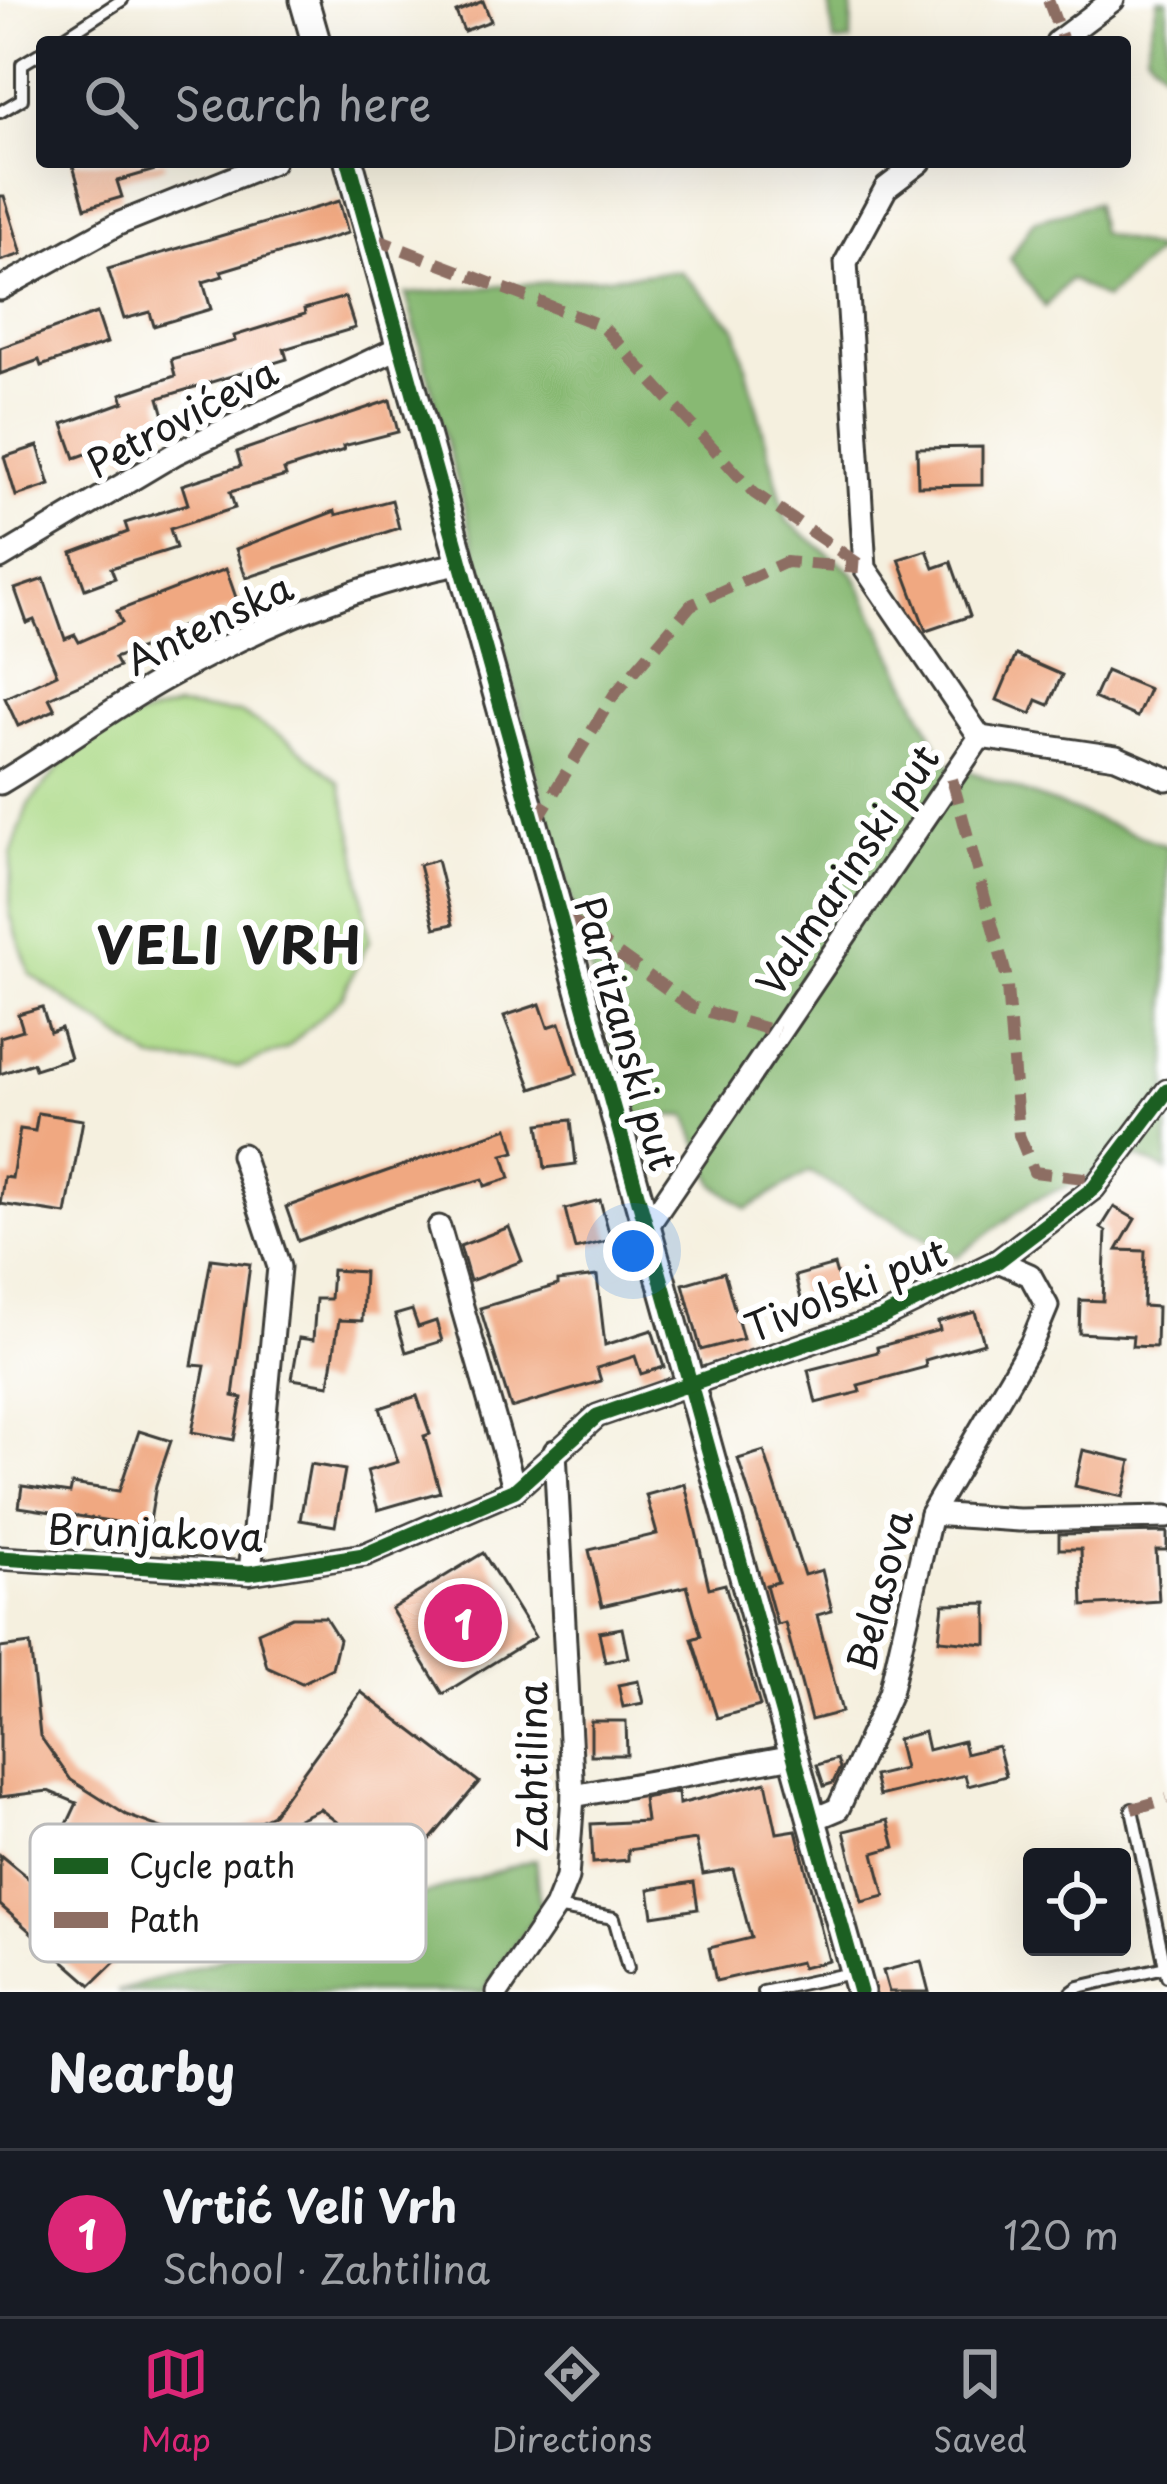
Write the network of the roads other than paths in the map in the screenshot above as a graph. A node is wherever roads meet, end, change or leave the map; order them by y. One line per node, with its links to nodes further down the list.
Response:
1 (122, 0): 4 (lane)
2 (304, 0): 5 (street)
3 (1113, 0): 6 (street)
4 (66, 36)
5 (314, 36)
6 (1066, 36)
7 (36, 56): 8 (lane)
8 (0, 112)
9 (258, 168): 12 (street)
10 (351, 168): 13 (street, Partizanski put)
11 (912, 168): 16 (street, Valmarinski put)
12 (0, 289)
13 (400, 347): 14 (street, Petrovićeva); 15 (street, Partizanski put)
14 (0, 558)
15 (463, 563): 18 (street, Antenska); 22 (street, Partizanski put)
16 (980, 737): 17 (street); 22 (street, Valmarinski put)
17 (1167, 779)
18 (0, 783)
19 (1167, 1091): 23 (street, Tivolski put)
20 (242, 1155): 30 (street, Brunjakova)
21 (439, 1227): 26 (street)
22 (647, 1227): 24 (street, Partizanski put)
23 (998, 1261): 24 (street, Tivolski put); 27 (street, Belasova)
24 (691, 1383): 25 (street, Brunjakova); 31 (street, Partizanski put)
25 (555, 1451): 26 (street, Brunjakova); 32 (street, Zahtilina)
26 (515, 1490): 30 (street, Brunjakova)
27 (932, 1514): 28 (street); 34 (street, Belasova)
28 (1167, 1517)
29 (0, 1558): 30 (street, Brunjakova)
30 (250, 1573)
31 (794, 1756): 32 (street); 34 (street, Partizanski put)
32 (573, 1796): 35 (street, Zahtilina)
33 (1132, 1809): 37 (lane)
34 (812, 1820): 38 (street, Partizanski put)
35 (555, 1908): 36 (lane); 39 (street, Zahtilina)
36 (628, 1968)
37 (1166, 1972): 41 (lane)
38 (857, 1982): 40 (lane)
39 (498, 1992)
40 (764, 1992)
41 (1072, 1992)

